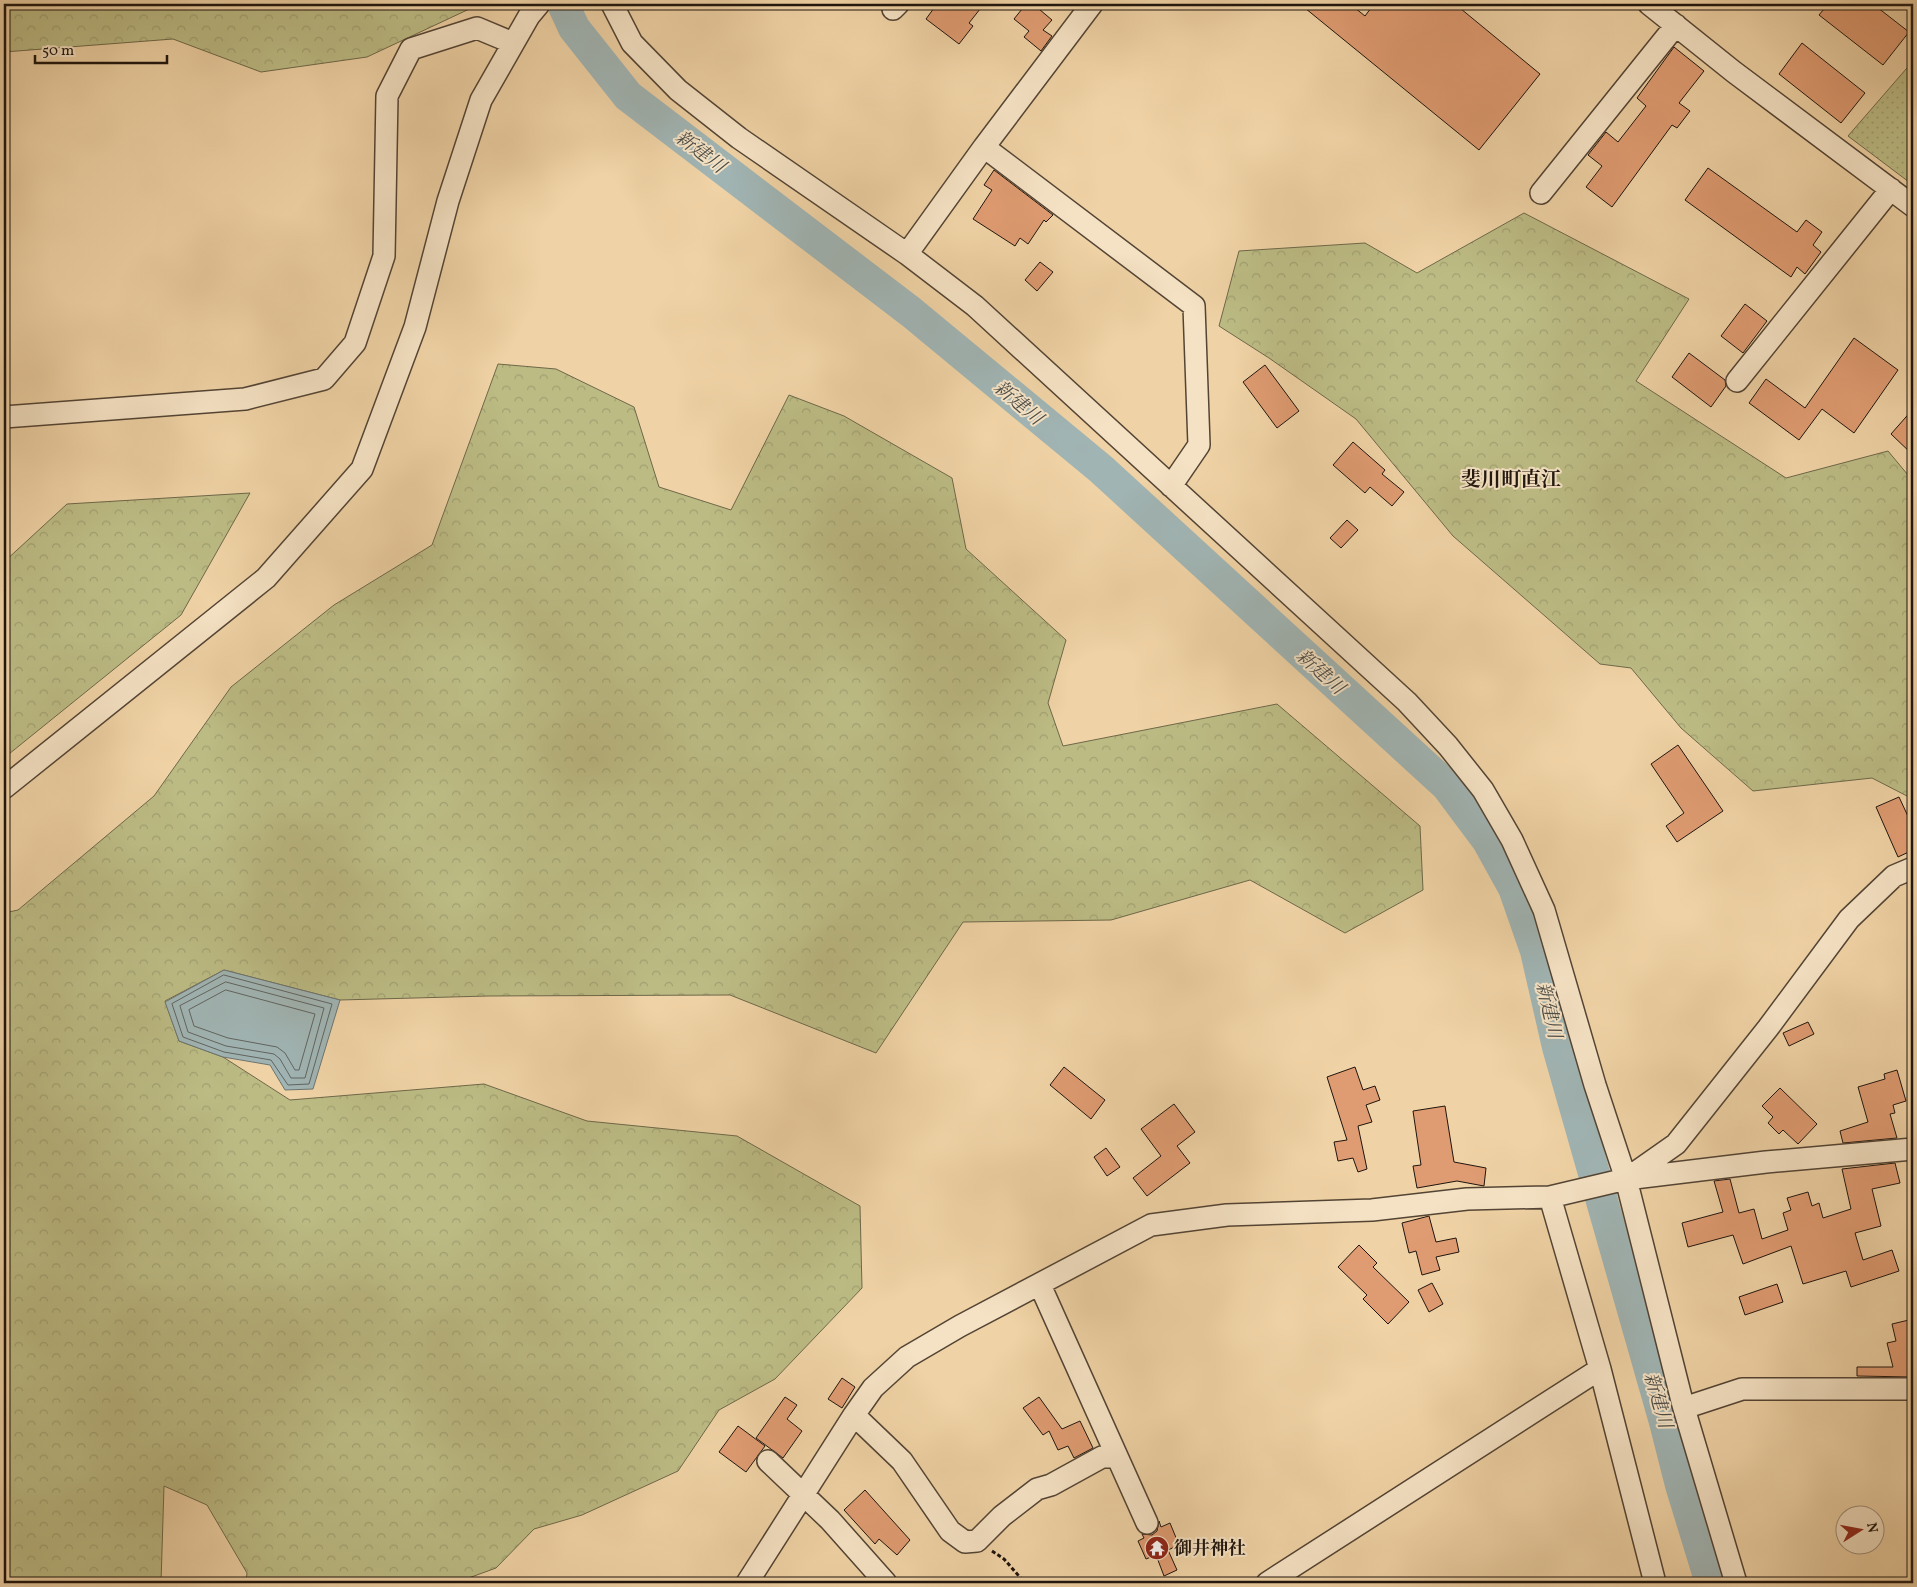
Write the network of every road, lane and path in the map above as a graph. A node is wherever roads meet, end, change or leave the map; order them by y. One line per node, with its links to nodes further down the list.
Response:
1 (612, 4): 11 (street)
2 (1092, 4): 7 (street)
3 (1649, 4): 5 (street)
4 (534, 10): 6 (street)
5 (1676, 25): 8 (street); 9 (street)
6 (513, 43): 13 (street); 15 (street)
7 (984, 147): 11 (street); 14 (street)
8 (1891, 188): 10 (street); 12 (street)
9 (1541, 193)
10 (1913, 206)
11 (908, 254): 14 (street)
12 (1737, 381)
13 (4, 417)
14 (1171, 486): 18 (street)
15 (4, 788)
16 (1913, 868): 18 (street)
17 (1913, 1149): 18 (street)
18 (1622, 1180): 19 (street); 23 (street)
19 (1554, 1196): 20 (street); 21 (street)
20 (1040, 1285): 24 (street); 25 (street)
21 (1600, 1369): 33 (street); 34 (street)
22 (1913, 1389): 23 (street)
23 (1684, 1408): 35 (street)
24 (854, 1415): 27 (street); 29 (street)
25 (1117, 1457): 28 (street); 29 (street)
26 (768, 1461): 27 (street)
27 (802, 1494): 30 (street); 31 (street)
28 (1147, 1523)
29 (977, 1541): 32 (path)
30 (747, 1583)
31 (886, 1583)
32 (1025, 1583)
33 (1267, 1583)
34 (1655, 1583)
35 (1736, 1583)

